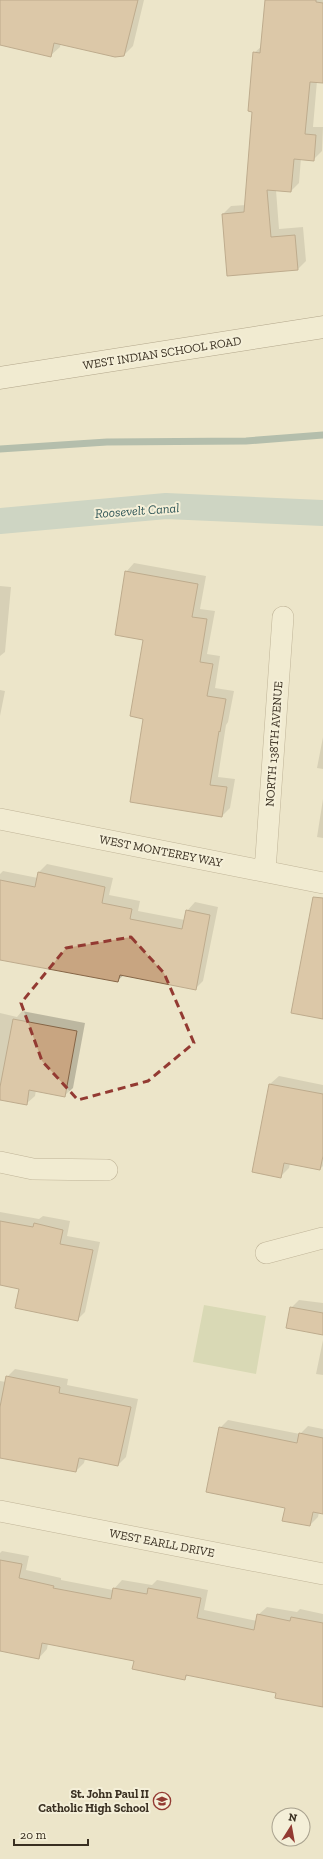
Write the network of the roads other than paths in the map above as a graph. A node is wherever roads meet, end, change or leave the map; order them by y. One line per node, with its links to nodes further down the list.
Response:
1 (323, 327): 2 (main road, WEST INDIAN SCHOOL ROAD)
2 (0, 378)
3 (283, 617): 5 (street, NORTH 138TH AVENUE)
4 (0, 819): 5 (street, WEST MONTEREY WAY)
5 (265, 871): 6 (street, WEST MONTEREY WAY)
6 (323, 883)
7 (0, 1162): 8 (street)
8 (107, 1170)
9 (323, 1238): 10 (street)
10 (266, 1253)
11 (0, 1512): 12 (street, WEST EARLL DRIVE)
12 (323, 1574)

